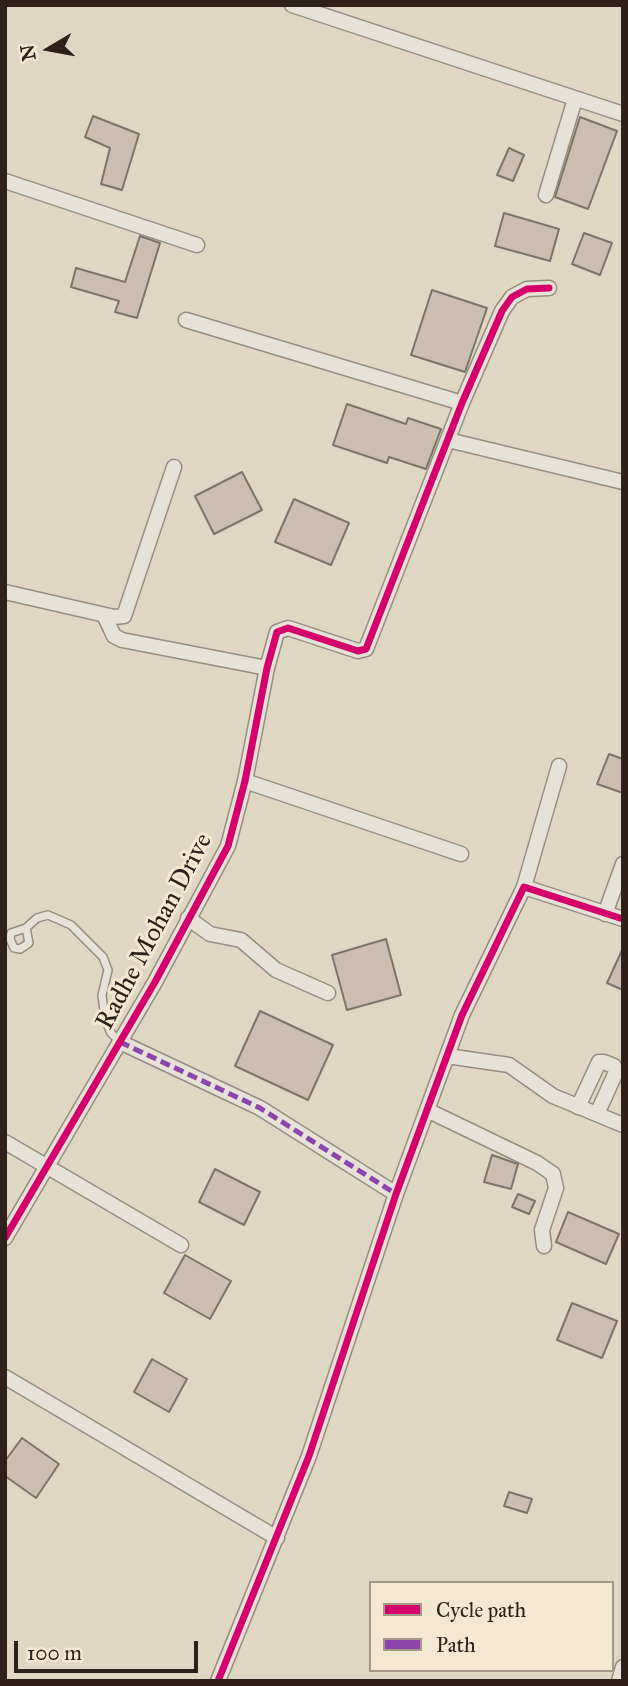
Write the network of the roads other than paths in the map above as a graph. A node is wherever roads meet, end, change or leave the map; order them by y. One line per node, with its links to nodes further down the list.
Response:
1 (292, 5): 2 (street)
2 (575, 99): 3 (street); 5 (street)
3 (623, 114)
4 (5, 181): 6 (street)
5 (546, 195)
6 (197, 245)
7 (550, 288): 9 (street)
8 (186, 320): 9 (street)
9 (462, 403): 10 (street)
10 (448, 440): 12 (street); 15 (street, Radhe Mohan Drive)
11 (174, 467): 14 (street)
12 (623, 482)
13 (5, 592): 14 (street)
14 (104, 615): 15 (street)
15 (267, 668): 17 (street, Radhe Mohan Drive)
16 (559, 766): 20 (street)
17 (245, 781): 18 (street); 22 (street, Radhe Mohan Drive)
18 (461, 854)
19 (623, 864): 21 (street)
20 (524, 887): 21 (street); 27 (street)
21 (605, 914): 23 (street)
22 (188, 919): 25 (street); 26 (street, Radhe Mohan Drive)
23 (623, 919)
24 (26, 928): 26 (lane)
25 (328, 993)
26 (120, 1042): 33 (street, Radhe Mohan Drive); 34 (street)
27 (447, 1056): 28 (street); 29 (street)
28 (578, 1107): 30 (street); 30 (street)
29 (427, 1110): 34 (street); 37 (street)
30 (597, 1114): 31 (street)
31 (623, 1125)
32 (5, 1142): 33 (street)
33 (48, 1166): 35 (street, Radhe Mohan Drive); 36 (street)
34 (396, 1194): 39 (street)
35 (5, 1238)
36 (181, 1245)
37 (544, 1246)
38 (5, 1377): 39 (street)
39 (276, 1538): 41 (street)
40 (623, 1667): 42 (street)
41 (218, 1681)
42 (619, 1681)

